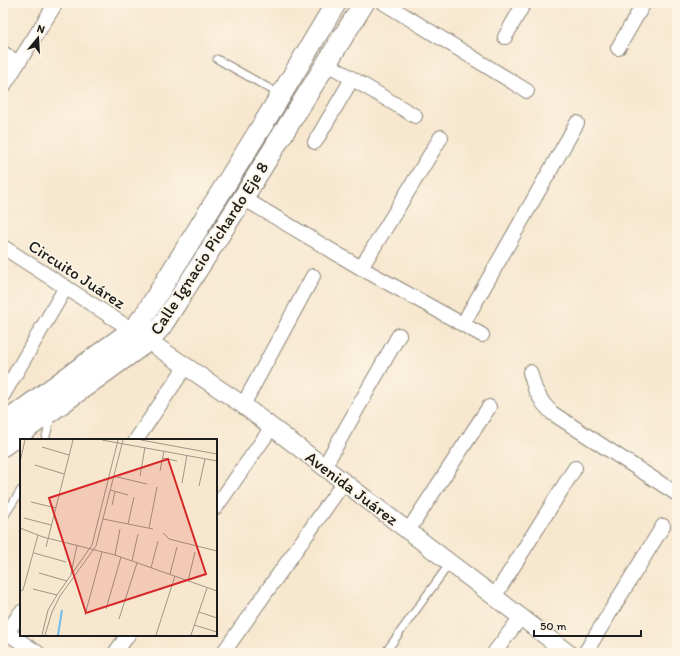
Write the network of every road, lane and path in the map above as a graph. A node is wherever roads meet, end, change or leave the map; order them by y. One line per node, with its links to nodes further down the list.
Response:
1 (56, 3): 11 (street)
2 (336, 3): 16 (main road, Calle Ignacio Pichardo Eje 8)
3 (364, 3): 12 (main road, Calle Ignacio Pichardo Eje 8)
4 (384, 3): 15 (street)
5 (524, 3): 7 (street)
6 (644, 3): 8 (street)
7 (505, 38)
8 (618, 48)
9 (3, 53): 11 (street)
10 (217, 60): 16 (lane)
11 (18, 62): 14 (street)
12 (326, 63): 13 (street); 21 (main road, Calle Ignacio Pichardo Eje 8)
13 (352, 79): 17 (street); 20 (street)
14 (3, 87)
15 (528, 91)
16 (281, 95): 27 (main road, Calle Ignacio Pichardo Eje 8)
17 (415, 116)
18 (577, 123): 26 (street)
19 (441, 137): 23 (street)
20 (315, 142)
21 (243, 198): 23 (street); 30 (main road, Calle Ignacio Pichardo Eje 8)
22 (5, 253): 25 (street, Circuito Juárez)
23 (361, 268): 26 (street)
24 (313, 276): 34 (street)
25 (66, 288): 27 (street, Circuito Juárez); 33 (street)
26 (463, 324): 29 (street)
27 (132, 330): 30 (street, Avenida Juárez); 37 (main road, Calle Ignacio Pichardo Eje 8)
28 (399, 335): 42 (street)
29 (482, 335)
30 (148, 341): 31 (street, Avenida Juárez); 36 (main road, Calle Ignacio Pichardo Eje 8)
31 (186, 366): 34 (street, Avenida Juárez); 40 (street)
32 (530, 372): 46 (street)
33 (3, 395)
34 (243, 405): 38 (street, Avenida Juárez)
35 (489, 406): 50 (street)
36 (53, 410): 39 (lane); 41 (main road, Calle Ignacio Pichardo Eje 8)
37 (3, 424)
38 (272, 427): 42 (street, Avenida Juárez); 47 (street)
39 (45, 439)
40 (137, 439)
41 (3, 446)
42 (324, 467): 44 (street, Avenida Juárez)
43 (575, 468): 52 (street)
44 (344, 482): 50 (street, Avenida Juárez); 59 (street)
45 (20, 492): 48 (lane)
46 (677, 494)
47 (217, 507)
48 (3, 518)
49 (663, 526): 63 (street)
50 (408, 531): 51 (street, Avenida Juárez)
51 (450, 563): 52 (street, Avenida Juárez); 60 (lane)
52 (494, 596): 54 (street, Avenida Juárez)
53 (20, 614): 55 (street)
54 (521, 617): 61 (street); 62 (street, Avenida Juárez)
55 (5, 636): 57 (street)
56 (127, 636): 58 (street)
57 (38, 653)
58 (115, 653)
59 (223, 653)
60 (385, 653)
61 (494, 653)
62 (568, 653)
63 (585, 653)

